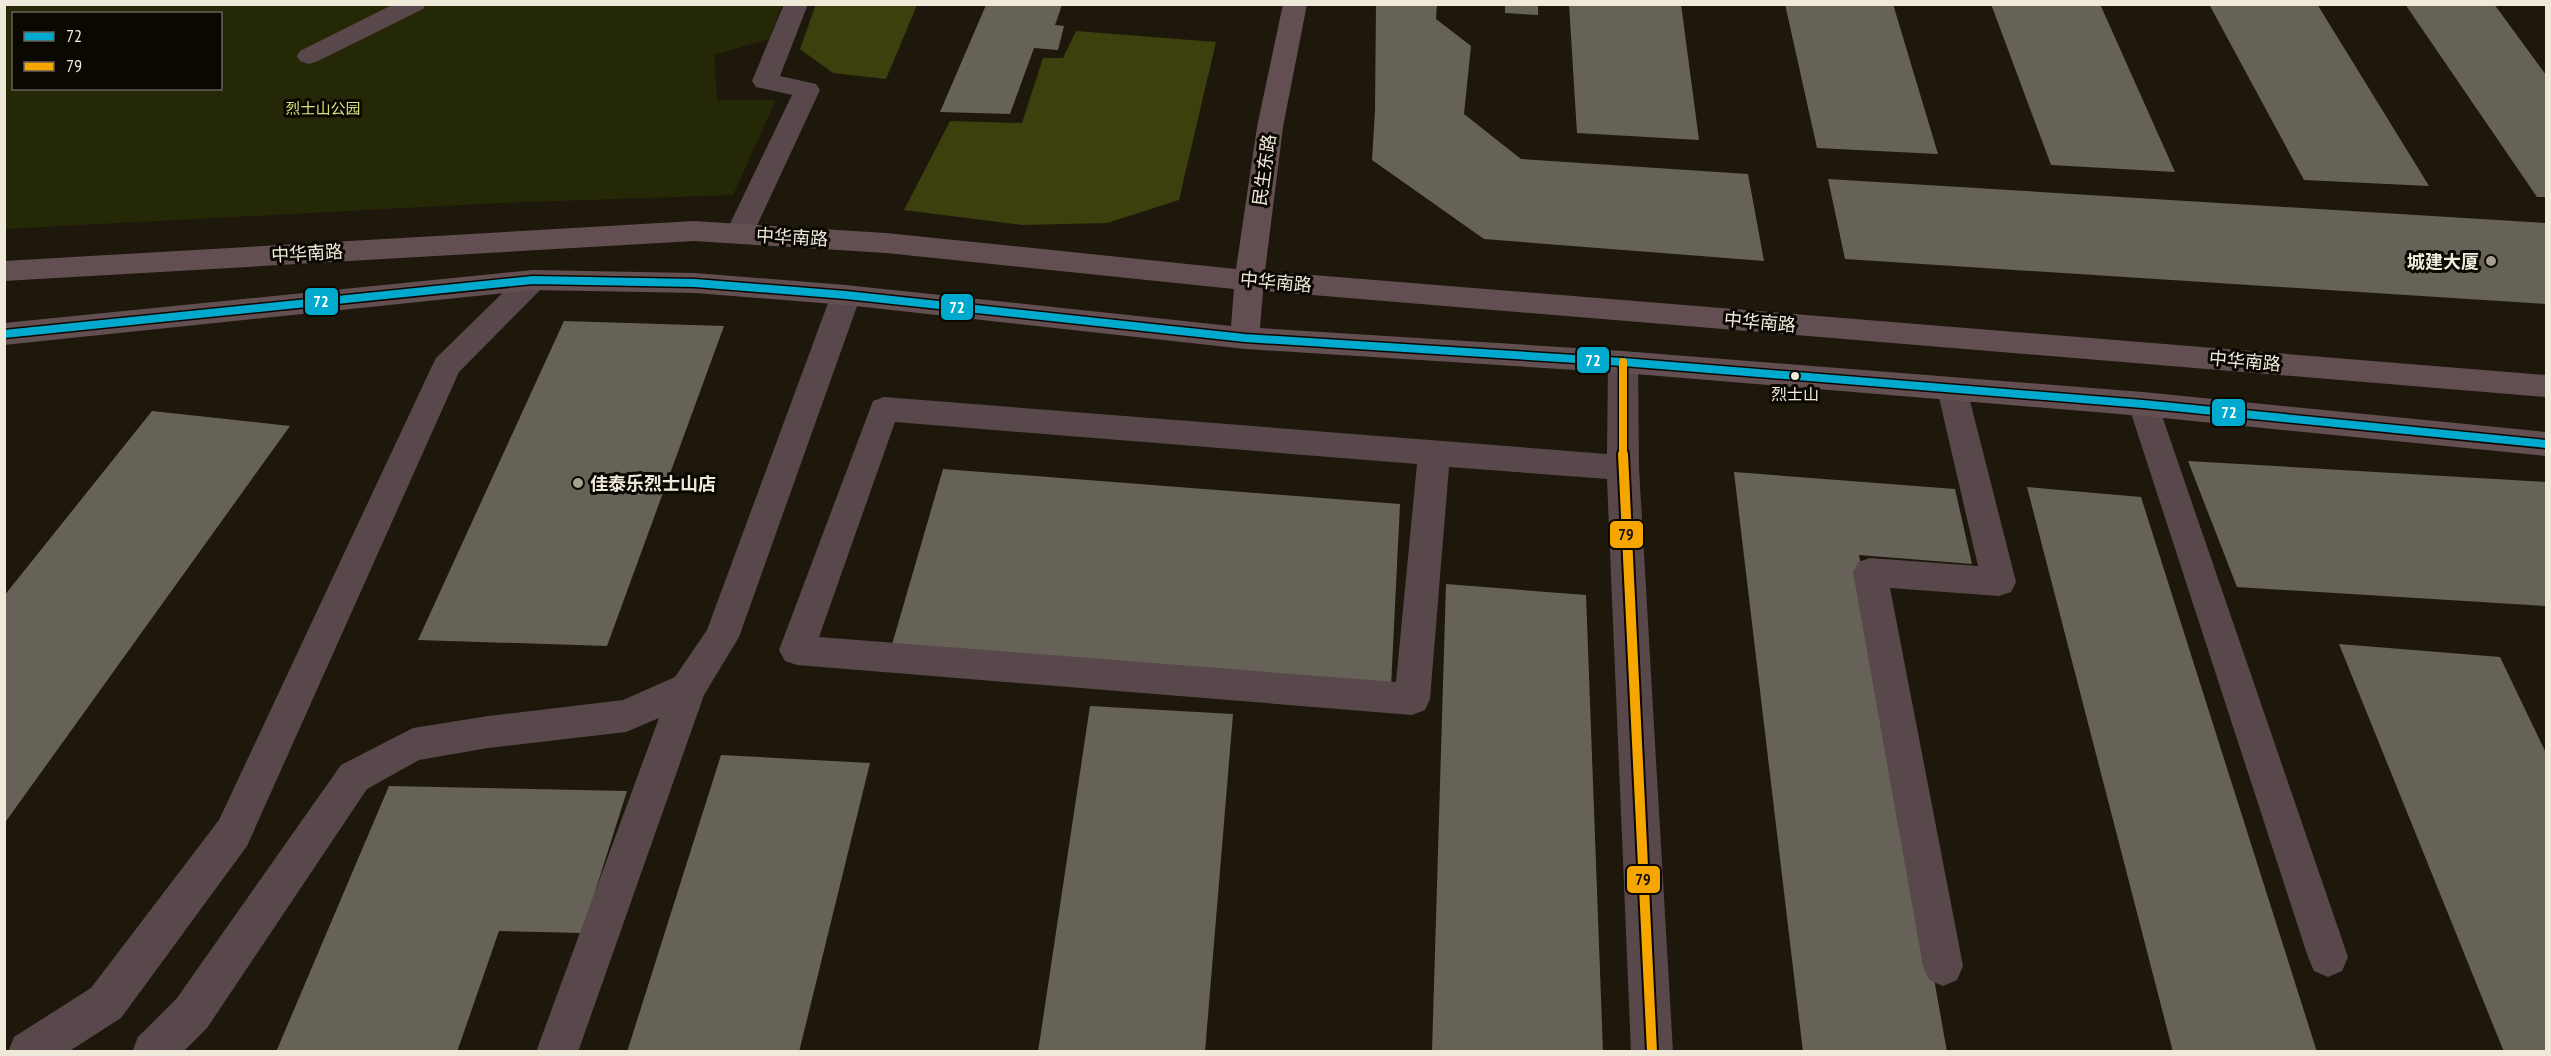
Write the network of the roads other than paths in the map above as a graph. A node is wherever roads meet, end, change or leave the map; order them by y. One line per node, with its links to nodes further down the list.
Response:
1 (414, 4): 4 (street)
2 (796, 4): 5 (street)
3 (1295, 4): 8 (main road, 民生东路)
4 (309, 56)
5 (739, 234): 6 (main road, 中华南路); 8 (main road, 中华南路)
6 (4, 271)
7 (533, 280): 9 (main road); 10 (main road); 22 (street)
8 (1250, 280): 11 (main road, 民生东路); 13 (main road, 中华南路)
9 (846, 295): 11 (main road); 19 (street)
10 (4, 334)
11 (1245, 338): 12 (main road)
12 (1623, 362): 14 (main road); 18 (street)
13 (2547, 386)
14 (1952, 389): 15 (main road); 21 (street)
15 (2143, 404): 16 (main road); 20 (street)
16 (2547, 444)
17 (1434, 453): 17 (street); 18 (street)
18 (1623, 468): 25 (street)
19 (688, 688): 23 (street); 24 (street)
20 (2328, 957)
21 (1943, 966)
22 (29, 1052)
23 (153, 1052)
24 (557, 1052)
25 (1652, 1052)

